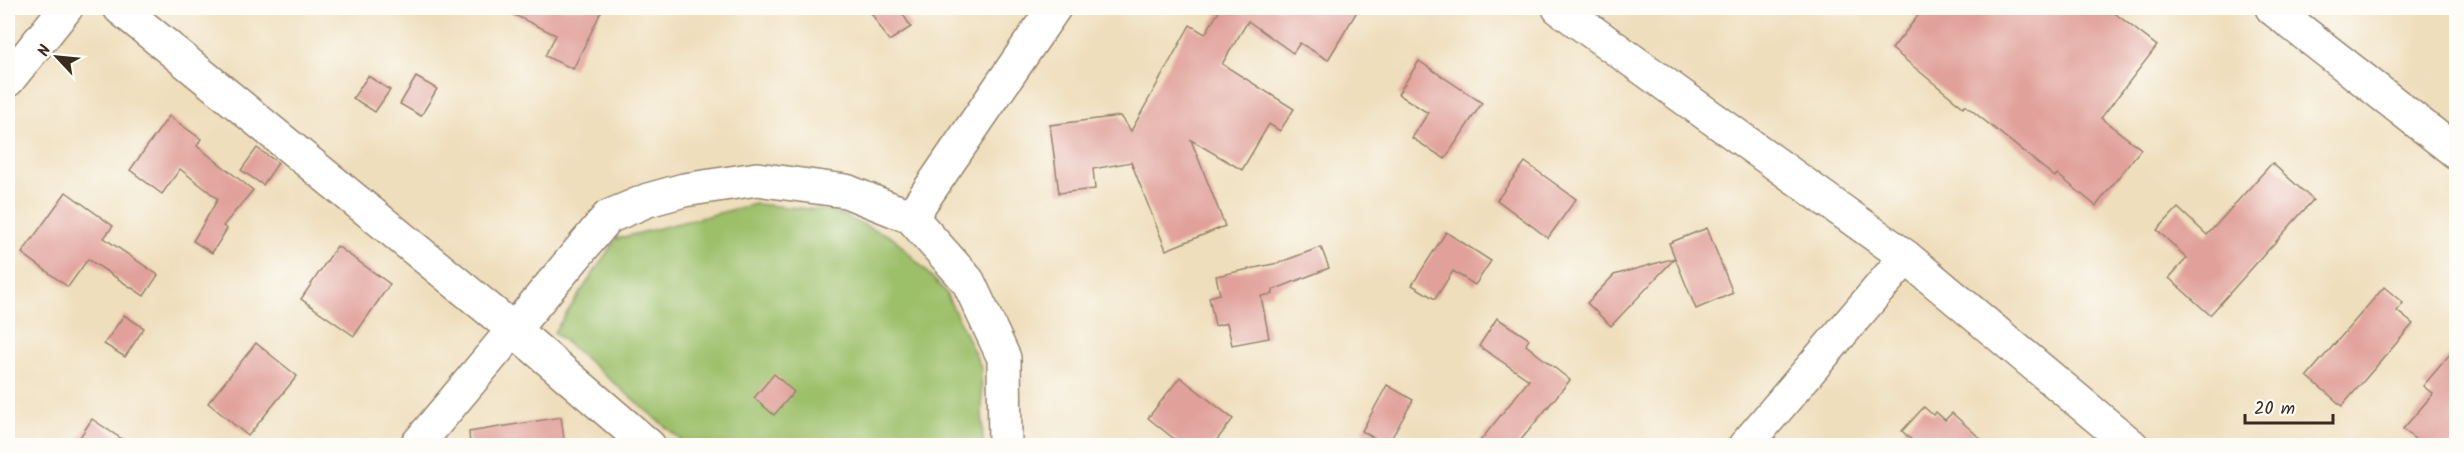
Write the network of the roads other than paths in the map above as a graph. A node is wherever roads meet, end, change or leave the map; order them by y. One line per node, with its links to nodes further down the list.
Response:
1 (66, 8): 6 (street)
2 (120, 8): 10 (street)
3 (1054, 8): 8 (street)
4 (1558, 8): 9 (street)
5 (2272, 8): 7 (street)
6 (8, 80)
7 (2457, 152)
8 (911, 217): 10 (street); 13 (street)
9 (1906, 257): 14 (street); 15 (street)
10 (513, 329): 11 (street); 12 (street)
11 (416, 446)
12 (649, 446)
13 (1005, 446)
14 (1745, 446)
15 (2132, 446)

